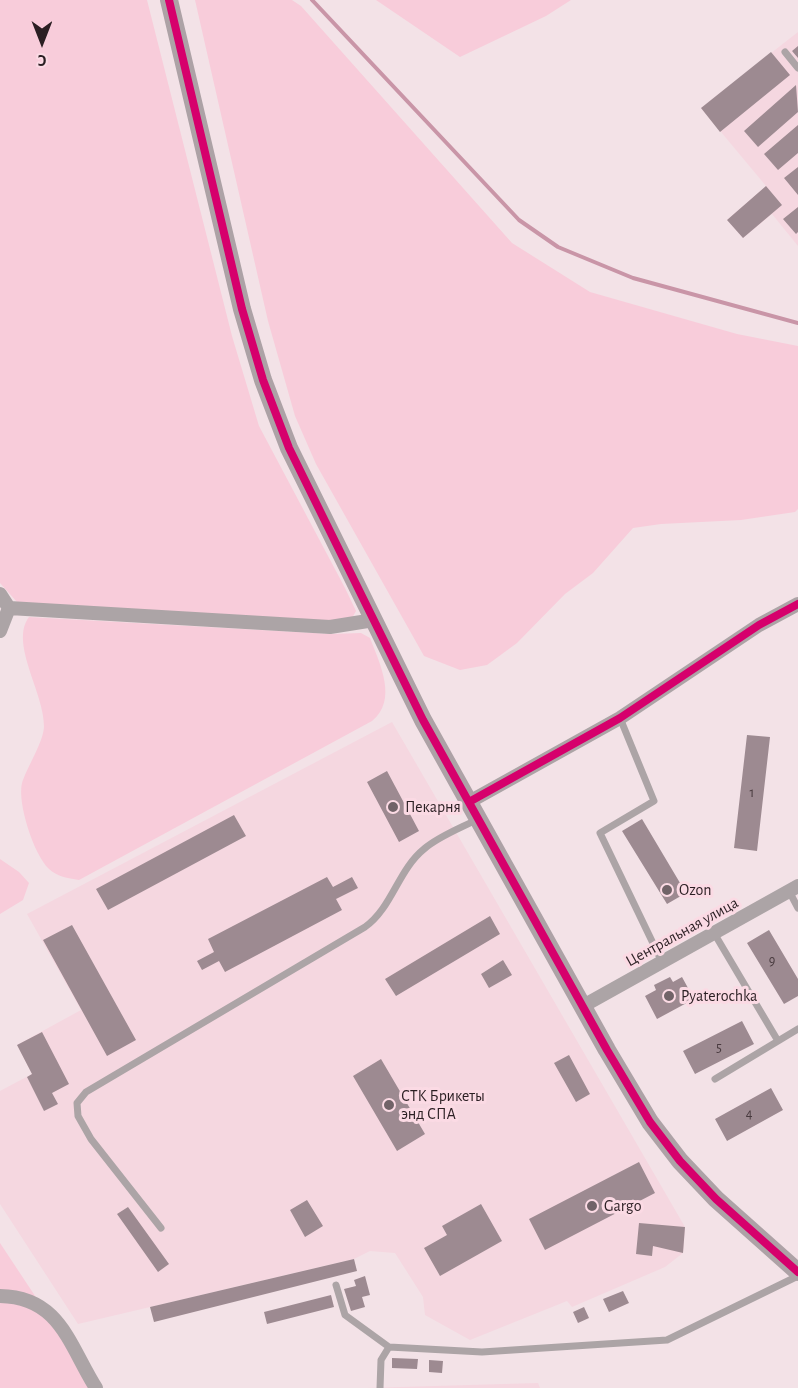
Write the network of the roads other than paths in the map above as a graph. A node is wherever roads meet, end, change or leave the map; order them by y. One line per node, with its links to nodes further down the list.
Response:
1 (169, 0): 7 (street)
2 (785, 52): 3 (lane)
3 (798, 68)
4 (0, 594): 6 (street)
5 (798, 604): 9 (street)
6 (9, 608): 7 (street); 8 (street)
7 (374, 620): 10 (street)
8 (0, 631)
9 (620, 718): 10 (street); 15 (lane)
10 (469, 802): 11 (street)
11 (478, 819): 16 (street); 20 (lane)
12 (793, 889): 13 (lane); 14 (street, Центральная улица)
13 (798, 908)
14 (714, 933): 15 (street, Центральная улица); 18 (lane)
15 (662, 962): 16 (street, Центральная улица)
16 (583, 1006): 21 (street)
17 (798, 1029): 18 (lane)
18 (778, 1041): 19 (lane)
19 (715, 1079)
20 (160, 1228)
21 (798, 1274): 24 (lane)
22 (336, 1285): 24 (lane)
23 (0, 1296): 25 (street)
24 (389, 1347): 26 (lane)
25 (96, 1388)
26 (380, 1388)

